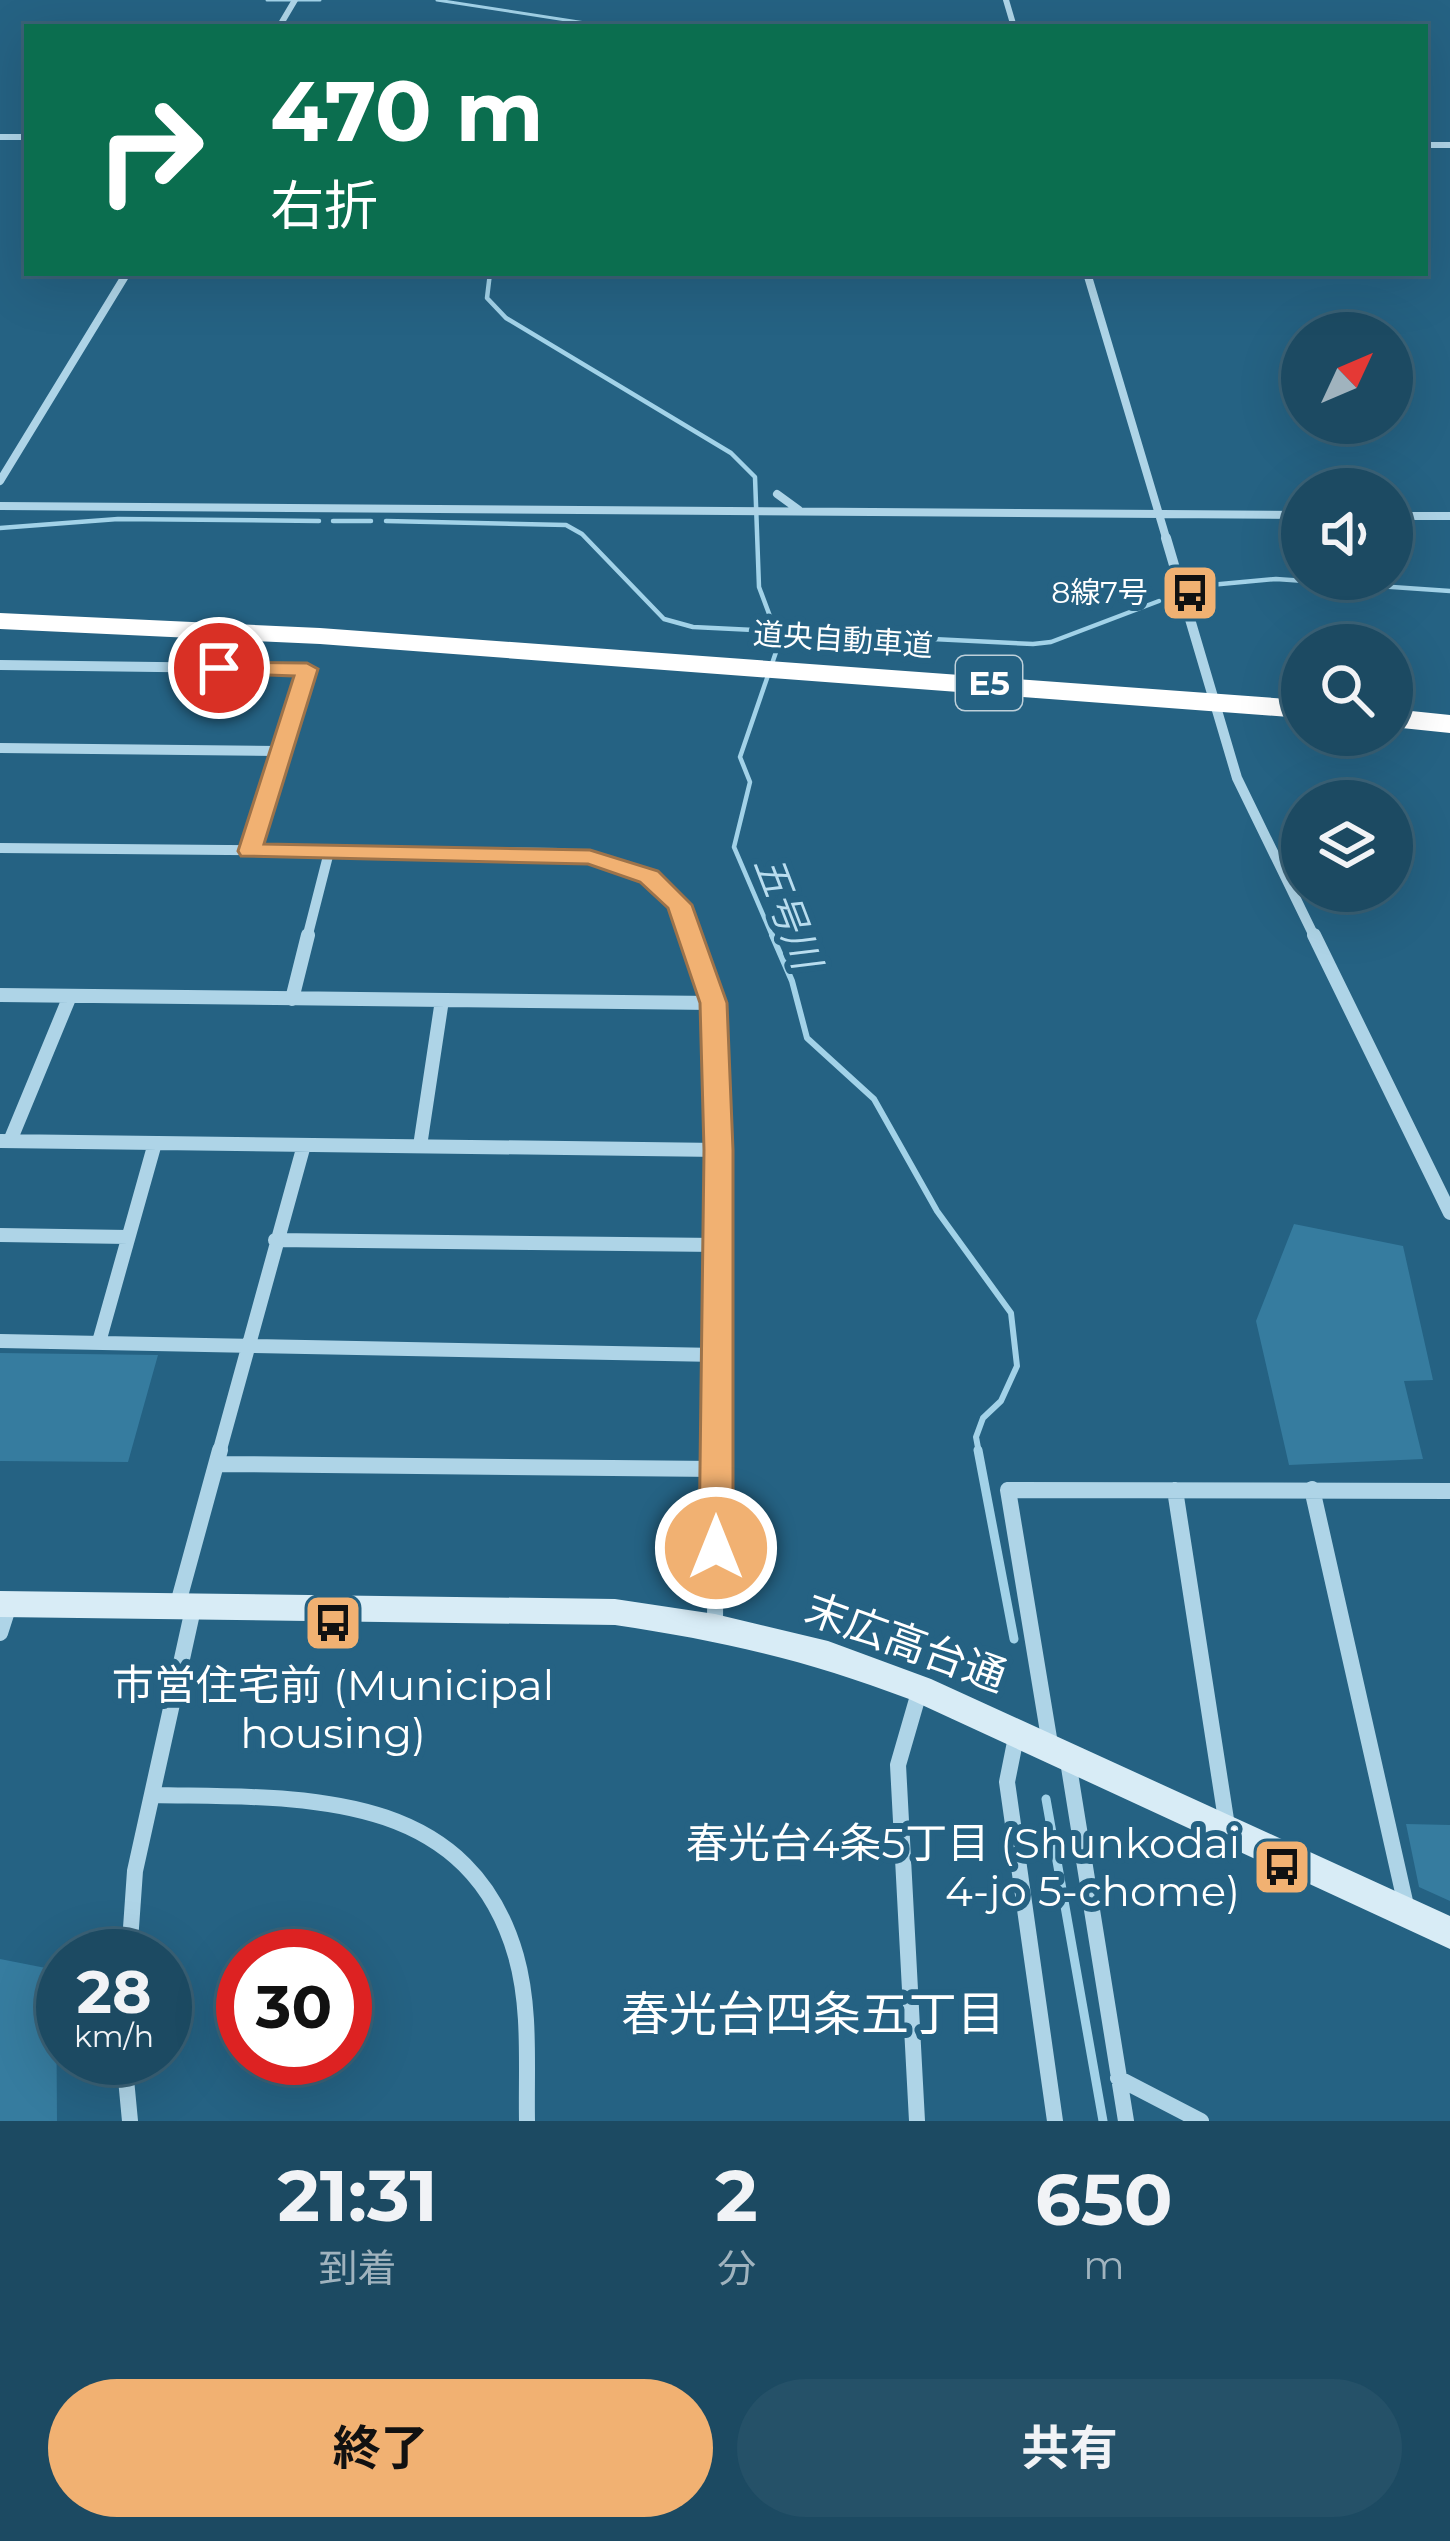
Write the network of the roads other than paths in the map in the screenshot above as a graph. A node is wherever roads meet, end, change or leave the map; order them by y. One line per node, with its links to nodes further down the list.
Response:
1 (125, 276): 3 (street)
2 (1088, 276): 7 (street)
3 (0, 481)
4 (777, 494): 6 (street)
5 (0, 506): 6 (street)
6 (805, 512): 7 (street)
7 (1160, 514): 8 (street); 33 (street)
8 (1281, 515)
9 (1413, 516): 10 (street)
10 (1450, 516)
11 (0, 621): 13 (highway, 道央自動車道 / E5)
12 (0, 639): 13 (highway, 道央自動車道 / E5)
13 (595, 656): 15 (highway, 道央自動車道 / E5)
14 (0, 665): 19 (street)
15 (1281, 706)
16 (1413, 720): 17 (highway)
17 (1450, 724)
18 (0, 748): 19 (street)
19 (278, 751): 21 (street)
20 (0, 848): 21 (street)
21 (250, 851): 22 (street)
22 (329, 851): 25 (street); 27 (street)
23 (0, 995): 24 (street)
24 (70, 996): 25 (street); 28 (street)
25 (292, 999): 26 (street)
26 (442, 1000): 27 (street); 31 (street)
27 (713, 1003): 32 (street)
28 (5, 1141): 29 (street)
29 (155, 1143): 30 (street); 35 (street)
30 (304, 1145): 31 (street); 36 (street)
31 (420, 1146): 32 (street)
32 (719, 1150): 37 (street)
33 (1450, 1213)
34 (0, 1235): 35 (street)
35 (128, 1237): 39 (street)
36 (275, 1240): 37 (street); 40 (street)
37 (718, 1245): 41 (street)
38 (0, 1341): 39 (street)
39 (99, 1342): 40 (street)
40 (249, 1345): 41 (street); 42 (street)
41 (717, 1355): 43 (street)
42 (219, 1464): 43 (street); 47 (street)
43 (716, 1468): 49 (street)
44 (1312, 1489): 45 (street); 46 (street); 55 (street)
45 (1175, 1490): 52 (street); 54 (street)
46 (1450, 1491)
47 (185, 1609): 48 (street, 末広高台通); 49 (street, 末広高台通); 53 (street)
48 (3, 1614)
49 (715, 1627): 50 (street, 末広高台通)
50 (920, 1689): 51 (street, 末広高台通); 62 (street)
51 (1017, 1731): 52 (street, 末広高台通); 63 (street)
52 (1058, 1750): 54 (street, 末広高台通); 58 (street)
53 (154, 1795): 56 (street); 61 (street)
54 (1228, 1833): 55 (street, 末広高台通)
55 (1408, 1914): 57 (street, 末広高台通)
56 (131, 1929)
57 (1450, 1933)
58 (1118, 2078): 64 (street); 65 (street)
59 (127, 2085): 60 (street)
60 (130, 2121)
61 (527, 2121)
62 (917, 2121)
63 (1055, 2121)
64 (1126, 2121)
65 (1201, 2121)

